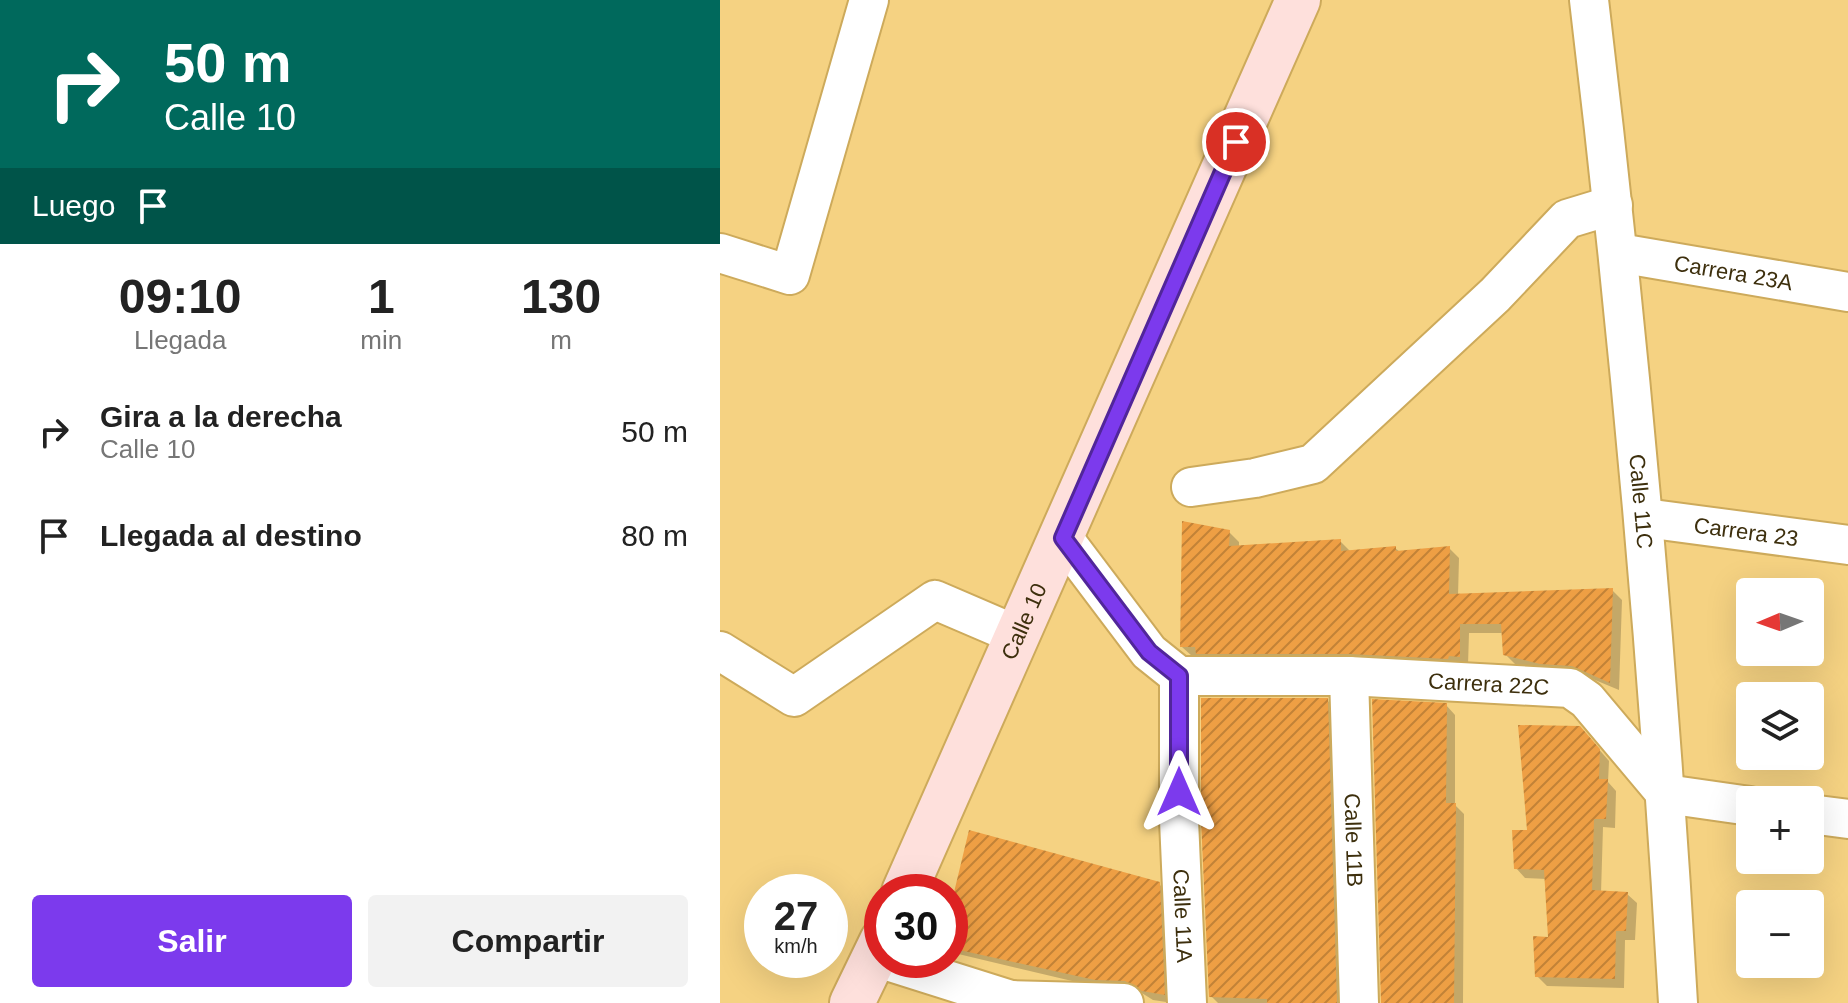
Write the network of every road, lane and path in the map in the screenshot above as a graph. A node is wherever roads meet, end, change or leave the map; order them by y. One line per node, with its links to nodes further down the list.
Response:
1 (869, 0): 5 (street)
2 (1298, 0): 10 (main road, Calle 10)
3 (1589, 0): 4 (street, Calle 11C)
4 (1613, 205): 6 (street, Calle 11C); 8 (street)
5 (720, 253)
6 (1619, 253): 7 (street, Carrera 23A); 9 (street, Calle 11C)
7 (1848, 292)
8 (1191, 487)
9 (1645, 518): 11 (street, Carrera 23); 16 (street, Calle 11C)
10 (1063, 538): 12 (main road, Calle 10); 14 (street)
11 (1848, 545)
12 (1019, 636): 13 (street); 20 (main road, Calle 10)
13 (720, 651)
14 (1179, 676): 15 (street, Carrera 22C); 26 (street, Calle 11A)
15 (1349, 676): 16 (street, Carrera 22C); 27 (street, Calle 11B)
16 (1666, 794): 17 (street); 28 (street, Calle 11C)
17 (1736, 804)
18 (1824, 816): 19 (street)
19 (1848, 819)
20 (912, 874)
21 (867, 978): 24 (main road)
22 (946, 978): 23 (street)
23 (1011, 1002): 25 (street)
24 (852, 1003)
25 (1124, 1003)
26 (1187, 1003)
27 (1359, 1003)
28 (1678, 1003)

